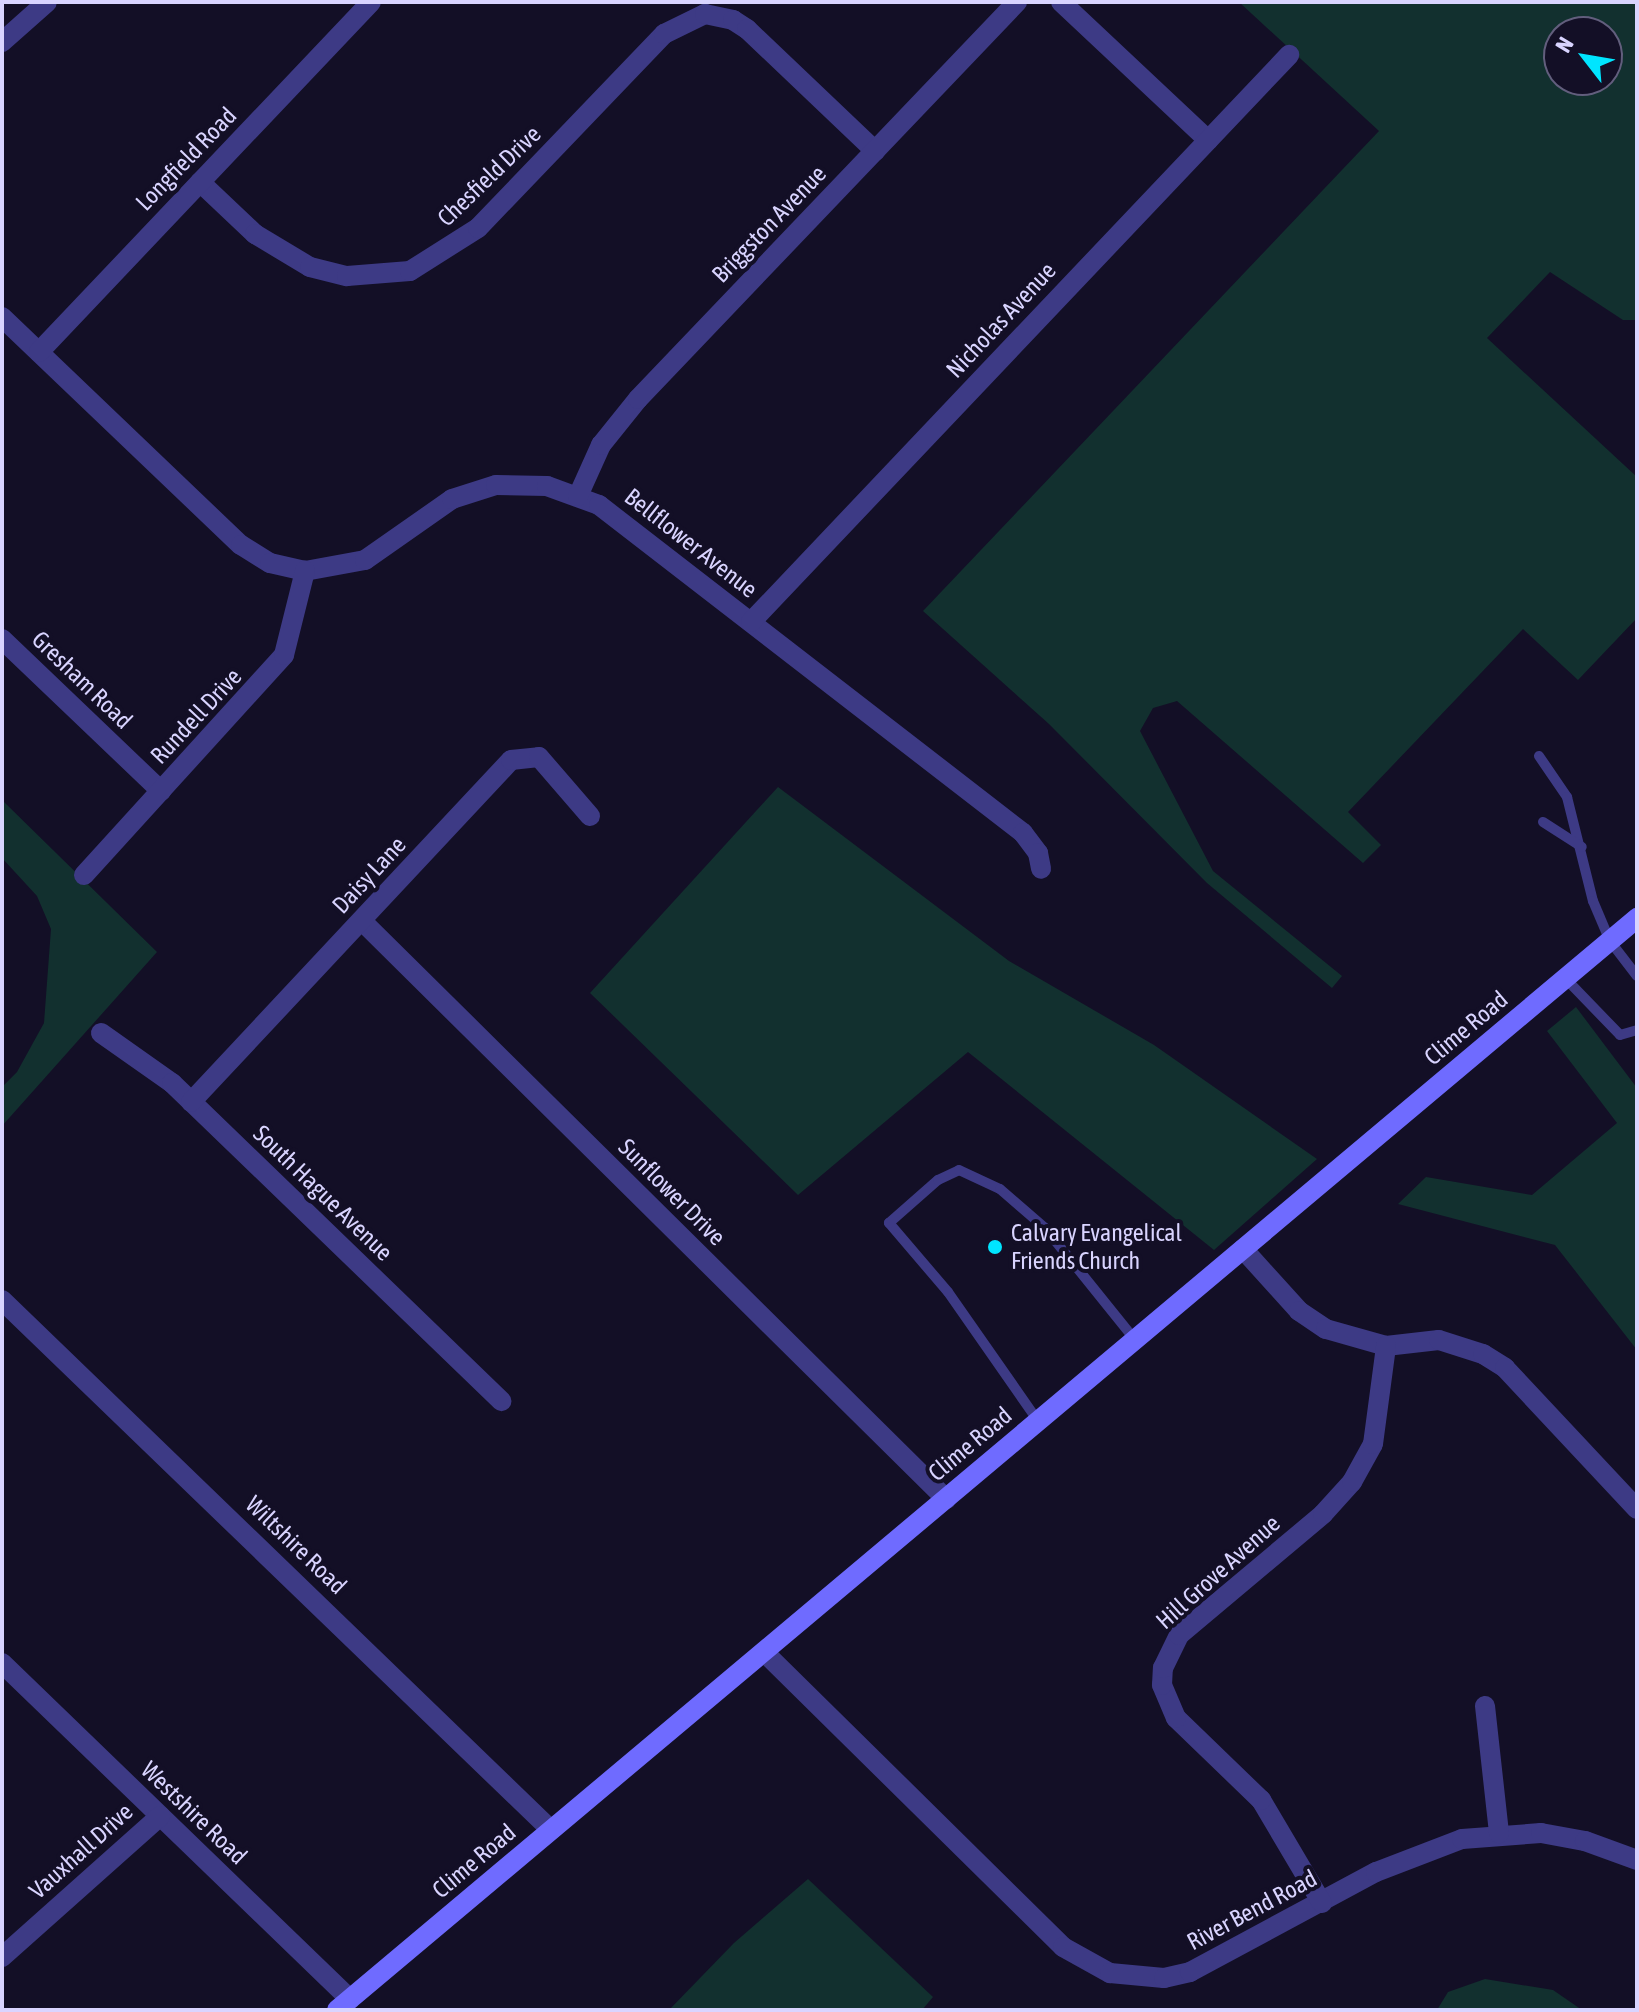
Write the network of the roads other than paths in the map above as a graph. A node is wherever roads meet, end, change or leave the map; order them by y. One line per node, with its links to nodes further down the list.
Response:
1 (47, 2): 5 (street)
2 (371, 2): 9 (street, Longfield Road)
3 (1017, 2): 8 (street, Briggston Avenue)
4 (1061, 2): 7 (street)
5 (2, 42)
6 (1289, 55): 7 (street, Nicholas Avenue)
7 (1208, 140): 14 (street, Nicholas Avenue)
8 (875, 151): 9 (street, Chesfield Drive); 12 (street, Briggston Avenue)
9 (200, 182): 11 (street, Longfield Road)
10 (2, 317): 11 (street, Bellflower Avenue)
11 (39, 352): 13 (street, Bellflower Avenue)
12 (578, 496): 13 (street, Bellflower Avenue); 14 (street, Bellflower Avenue)
13 (305, 571): 17 (street, Rundell Drive)
14 (751, 622): 21 (street, Bellflower Avenue)
15 (2, 639): 17 (street, Gresham Road)
16 (1539, 756): 20 (lane)
17 (161, 791): 22 (street, Rundell Drive)
18 (590, 816): 24 (street, Daisy Lane)
19 (1543, 822): 20 (lane)
20 (1582, 847): 25 (lane)
21 (1041, 869)
22 (84, 875)
23 (1637, 918): 25 (main road, Clime Road)
24 (362, 921): 30 (street, Daisy Lane); 37 (street, Sunflower Drive)
25 (1610, 941): 26 (lane); 27 (main road, Clime Road)
26 (1637, 976)
27 (1565, 978): 28 (lane); 31 (main road, Clime Road)
28 (1637, 1030)
29 (101, 1033): 30 (street, South Hague Avenue)
30 (191, 1102): 35 (street, South Hague Avenue)
31 (1243, 1249): 33 (main road, Clime Road); 34 (street)
32 (2, 1300): 43 (street, Wiltshire Road)
33 (1135, 1340): 36 (main road, Clime Road); 36 (lane)
34 (1386, 1346): 38 (street); 46 (street, Hill Grove Avenue)
35 (501, 1401)
36 (1038, 1421): 37 (main road, Clime Road)
37 (946, 1499): 39 (main road, Clime Road)
38 (1637, 1509)
39 (764, 1652): 43 (main road, Clime Road); 46 (street, River Bend Road)
40 (2, 1663): 42 (street, Westshire Road)
41 (1485, 1706): 44 (street)
42 (160, 1816): 47 (street, Vauxhall Drive); 48 (street, Westshire Road)
43 (551, 1830): 48 (main road, Clime Road)
44 (1499, 1833): 45 (street, River Bend Road); 46 (street, River Bend Road)
45 (1637, 1860)
46 (1322, 1903)
47 (2, 1957)
48 (343, 2004)

